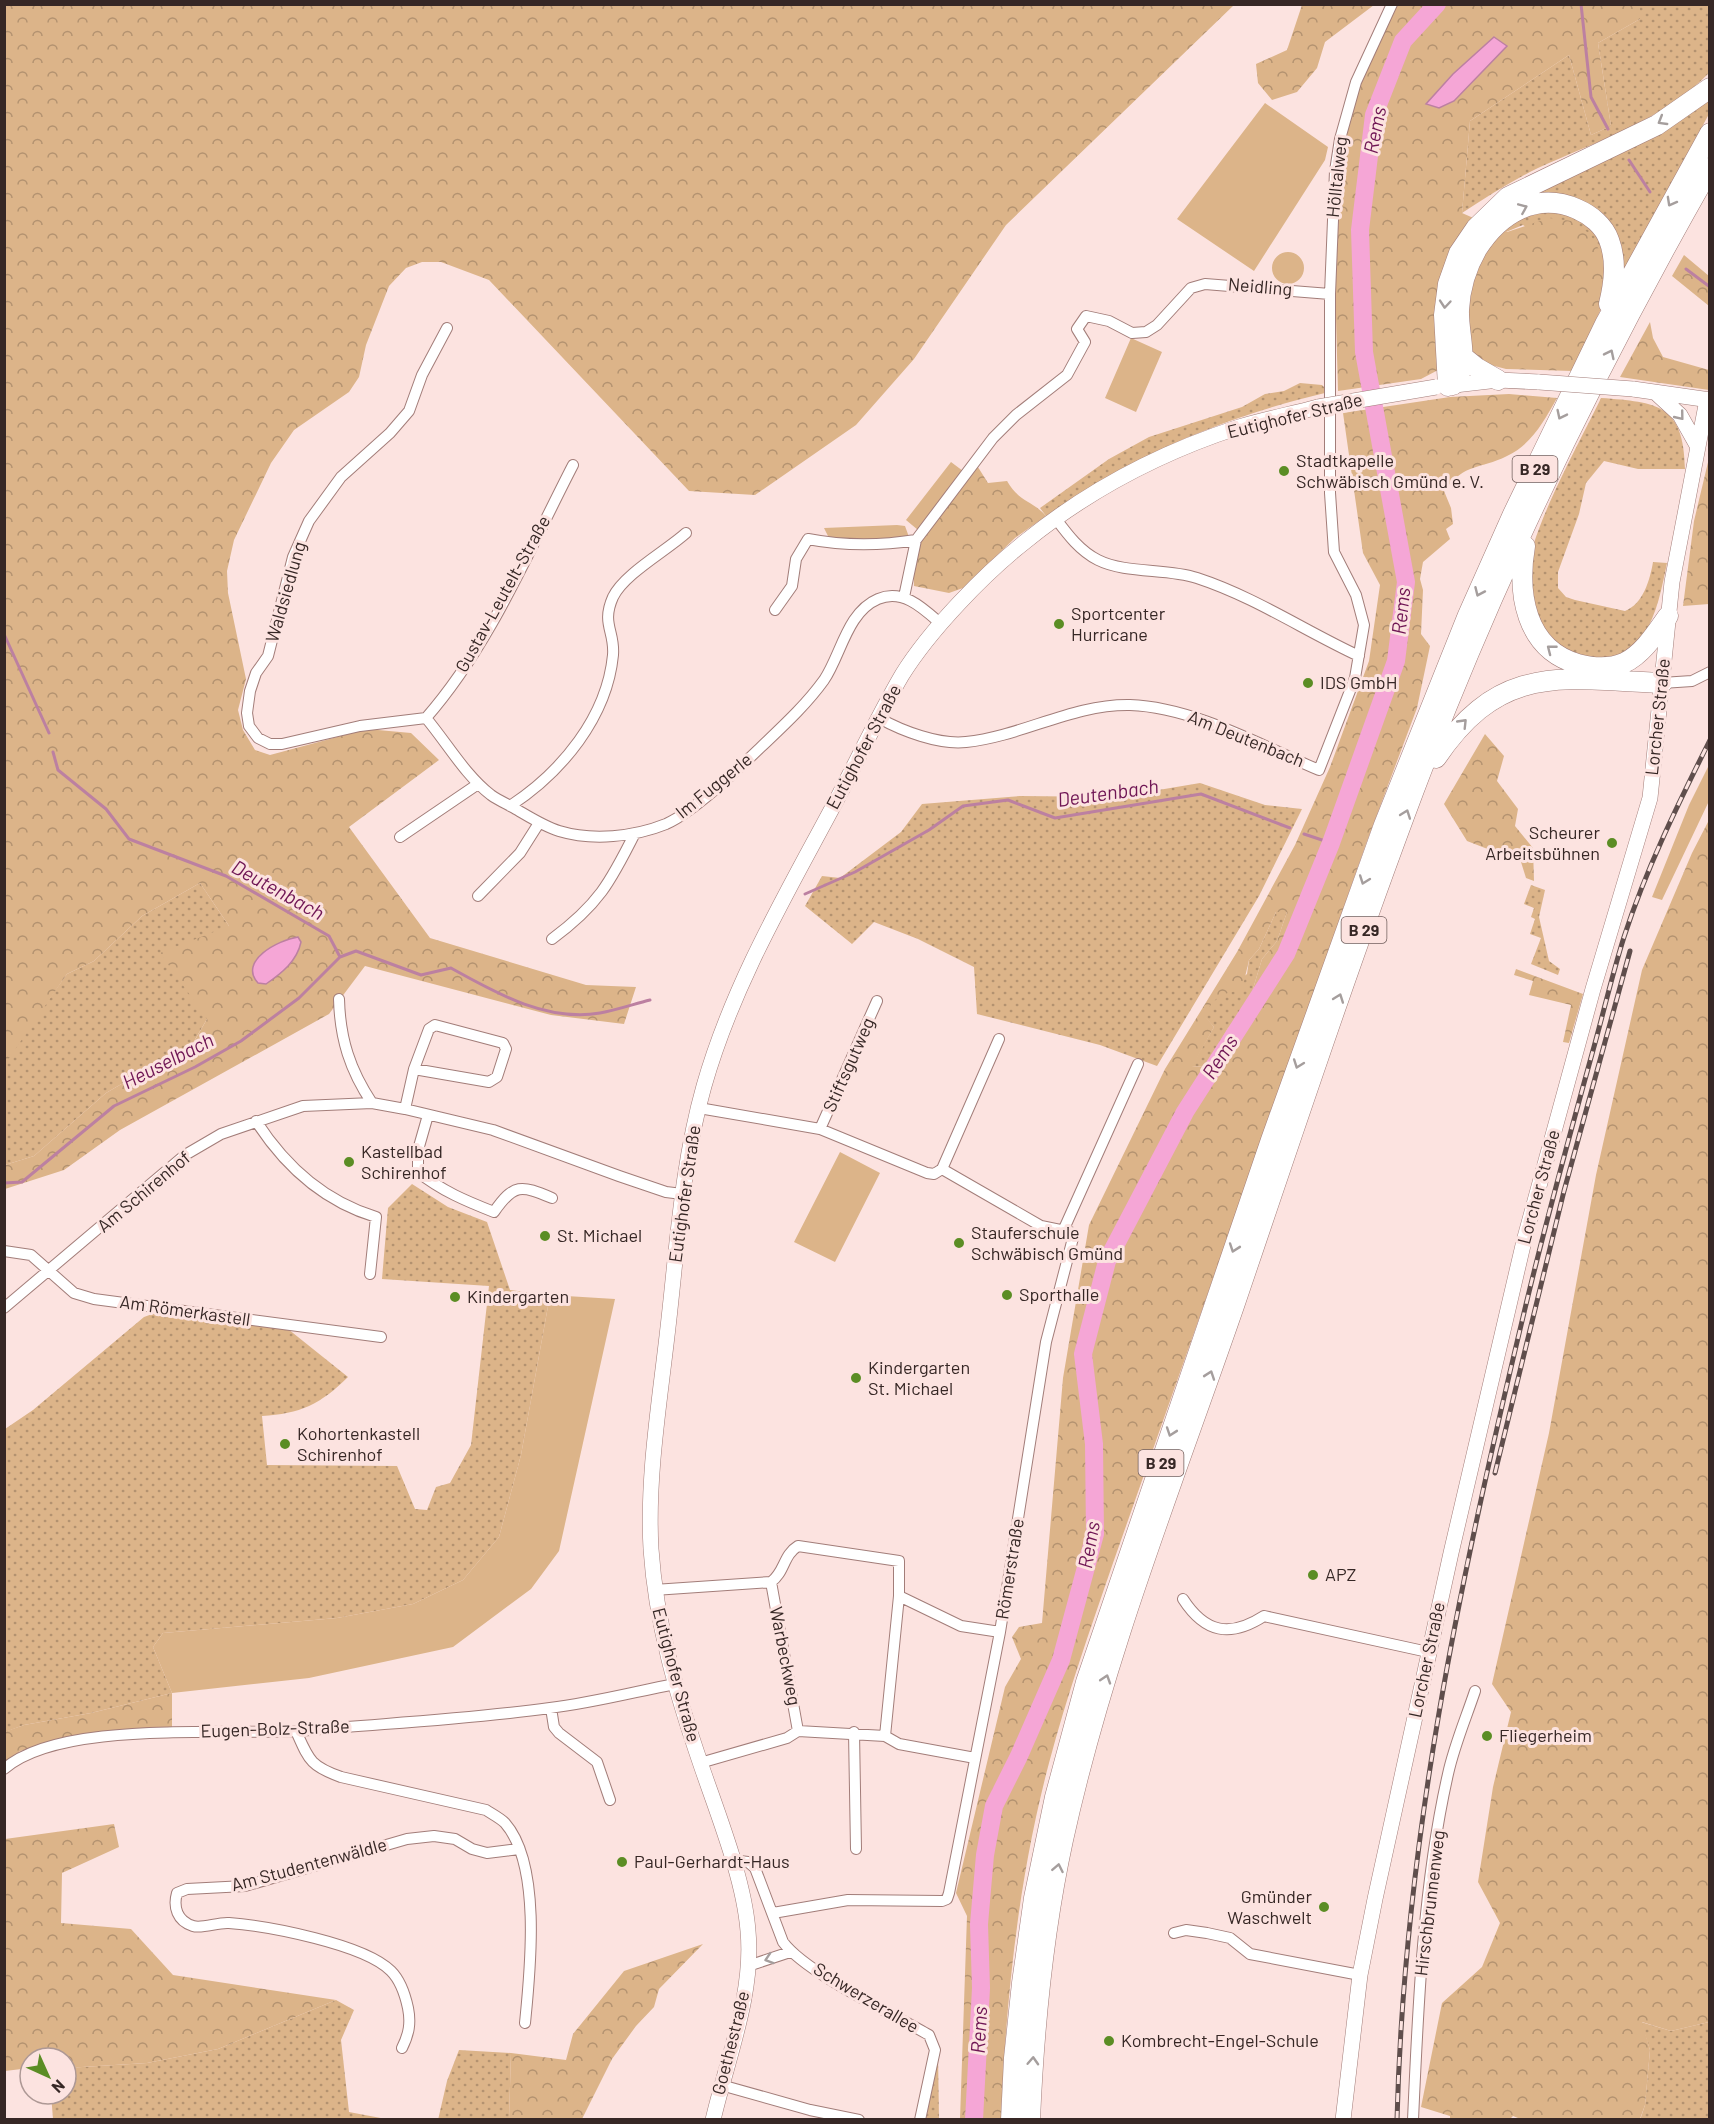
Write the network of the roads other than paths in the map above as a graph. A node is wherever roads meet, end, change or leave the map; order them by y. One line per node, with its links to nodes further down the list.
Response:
1 (1392, 4): 5 (street, Hölltalweg)
2 (1710, 88): 10 (highway, one-way to 10)
3 (1710, 133): 6 (highway, B 29, one-way to 6)
4 (1710, 168): 17 (highway, B 29, one-way to 4)
5 (1330, 294): 13 (street, Hölltalweg); 19 (street, Neidling)
6 (1605, 324): 8 (highway, one-way to 6); 89 (highway, B 29, one-way to 89)
7 (447, 328): 28 (street, Waldsiedlung)
8 (1462, 356): 9 (highway); 10 (highway)
9 (1498, 380): 10 (street, Eutighofer Straße); 11 (street, Eutighofer Straße, bridge)
10 (1446, 386): 16 (street, Eutighofer Straße, bridge)
11 (1653, 391): 12 (street, Eutighofer Straße); 14 (street, one-way to 14)
12 (1708, 400): 14 (street, Lorcher Straße)
13 (1331, 445): 24 (street, Am Deutenbach)
14 (1698, 447): 22 (street, Lorcher Straße)
15 (573, 465): 28 (street, Gustav-Leutelt-Straße)
16 (1056, 519): 23 (street, Eutighofer Straße); 24 (street)
17 (1529, 520): 25 (highway, one-way to 17); 31 (highway, B 29)
18 (686, 533): 32 (street)
19 (916, 540): 20 (street); 21 (street)
20 (904, 597): 23 (street); 34 (street, Im Fuggerle)
21 (775, 610)
22 (1668, 616): 25 (highway); 27 (street, Lorcher Straße)
23 (941, 624): 29 (street, Eutighofer Straße)
24 (1359, 656): 29 (street, Am Deutenbach)
25 (1612, 667): 27 (highway)
26 (1710, 672): 27 (street)
27 (1662, 682): 31 (highway, one-way to 27); 63 (street, Lorcher Straße)
28 (426, 718): 30 (street, Im Fuggerle)
29 (879, 718): 44 (street, Eutighofer Straße)
30 (478, 784): 32 (street, Im Fuggerle); 35 (street)
31 (1416, 787): 90 (highway, B 29, one-way to 31)
32 (510, 806): 33 (street, Im Fuggerle)
33 (539, 823): 34 (street, Im Fuggerle); 36 (street)
34 (635, 833): 37 (street)
35 (400, 837)
36 (478, 896)
37 (552, 939)
38 (339, 999): 43 (street)
39 (877, 1001): 48 (street, Stiftsgutweg)
40 (999, 1039): 49 (street)
41 (1138, 1064): 52 (street, Römerstraße)
42 (414, 1069): 42 (street); 45 (street)
43 (372, 1103): 45 (street, Am Schirenhof); 47 (street, Am Schirenhof)
44 (699, 1108): 48 (street, Stiftsgutweg); 50 (street, Eutighofer Straße)
45 (405, 1109): 46 (street, Am Schirenhof)
46 (428, 1115): 50 (street, Am Schirenhof); 51 (street)
47 (256, 1121): 54 (street, Am Schirenhof); 55 (street)
48 (820, 1128): 49 (street, Stiftsgutweg)
49 (942, 1169): 52 (street)
50 (682, 1194): 59 (street, Eutighofer Straße)
51 (552, 1198)
52 (1068, 1232): 62 (street, Römerstraße)
53 (4, 1251): 54 (street, Am Römerkastell)
54 (50, 1270): 56 (street, Am Schirenhof); 57 (street, Am Römerkastell)
55 (370, 1274)
56 (4, 1308)
57 (381, 1337)
58 (771, 1582): 59 (street); 60 (street); 68 (street, Warbeckweg)
59 (654, 1590): 64 (street, Eutighofer Straße)
60 (899, 1596): 62 (street); 70 (street)
61 (1183, 1599): 63 (street)
62 (1000, 1632): 71 (street, Römerstraße)
63 (1428, 1652): 82 (street, Lorcher Straße)
64 (675, 1684): 66 (street, Eugen-Bolz-Straße); 72 (street, Eutighofer Straße)
65 (1475, 1691): 92 (street, Hirschbrunnenweg)
66 (551, 1708): 67 (street, Eugen-Bolz-Straße); 74 (street)
67 (296, 1731): 73 (street, Eugen-Bolz-Straße); 75 (street)
68 (798, 1731): 69 (street); 72 (street)
69 (854, 1732): 70 (street); 76 (street)
70 (885, 1736): 71 (street)
71 (975, 1758): 78 (street, Römerstraße)
72 (700, 1763): 77 (street, Eutighofer Straße)
73 (4, 1769)
74 (610, 1800)
75 (519, 1849): 83 (street); 84 (street, Am Studentenwäldle)
76 (856, 1849)
77 (732, 1860): 78 (street); 81 (street, Eutighofer Straße)
78 (773, 1913): 80 (street)
79 (1174, 1933): 82 (street)
80 (790, 1952): 81 (street, one-way to 81); 88 (street, Schwerzerallee)
81 (748, 1966): 85 (street, Goethestraße)
82 (1360, 1975): 91 (street, Lorcher Straße)
83 (525, 2024)
84 (402, 2048)
85 (721, 2085): 86 (street, Goethestraße); 87 (street)
86 (712, 2120)
87 (860, 2120)
88 (920, 2120)
89 (1011, 2120)
90 (1030, 2120)
91 (1343, 2120)
92 (1413, 2120)

